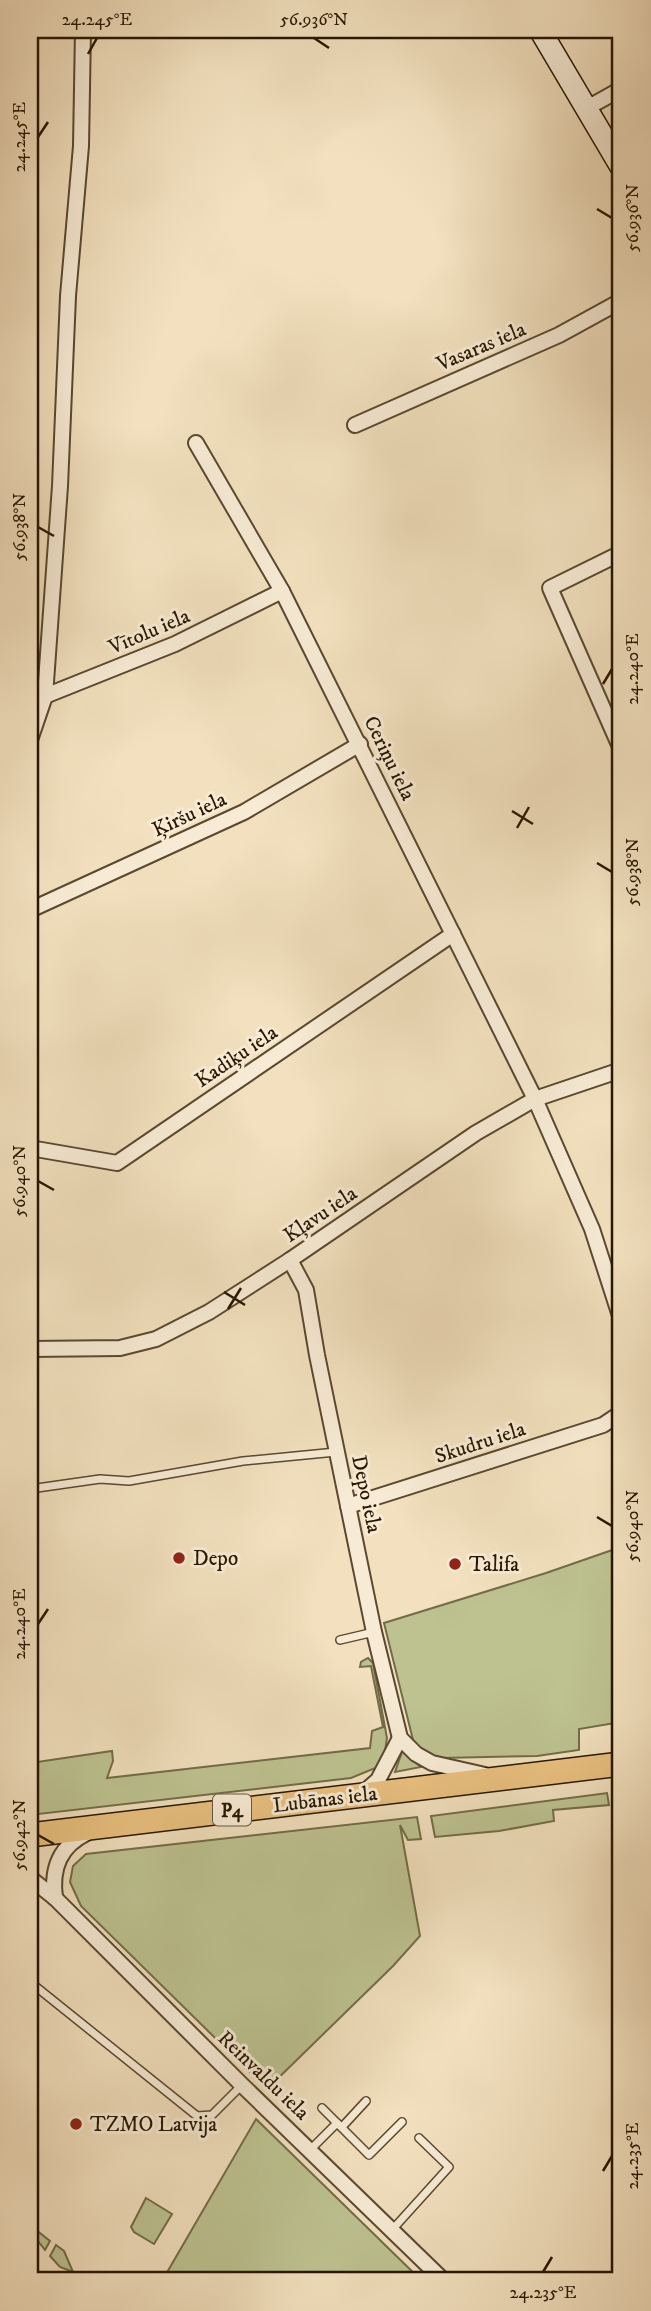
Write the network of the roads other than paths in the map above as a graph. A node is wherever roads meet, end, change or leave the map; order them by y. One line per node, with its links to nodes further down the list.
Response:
1 (83, 30): 12 (street)
2 (540, 30): 4 (street)
3 (621, 89): 4 (street)
4 (587, 108): 5 (street)
5 (621, 167)
6 (621, 301): 7 (street, Vasaras iela)
7 (355, 425)
8 (196, 443): 10 (street, Ceriņu iela)
9 (621, 553): 15 (street)
10 (282, 591): 12 (street, Vītolu iela); 14 (street, Ceriņu iela)
11 (30, 687): 12 (street)
12 (46, 696): 13 (street)
13 (30, 740)
14 (360, 744): 16 (street, Ķiršu iela); 17 (street, Ceriņu iela)
15 (621, 749)
16 (30, 910)
17 (453, 933): 19 (street, Ceriņu iela); 20 (street, Kadiķu iela)
18 (621, 1070): 19 (street, Kļavu iela)
19 (535, 1099): 21 (street, Kļavu iela); 22 (street)
20 (30, 1149)
21 (290, 1260): 23 (street, Kļavu iela); 25 (street, Depo iela)
22 (621, 1319)
23 (30, 1349)
24 (621, 1413): 27 (street, Skudru iela)
25 (337, 1452): 26 (lane); 27 (street, Depo iela)
26 (30, 1489)
27 (348, 1506): 28 (street, Depo iela)
28 (374, 1632): 29 (lane); 30 (street, Depo iela)
29 (340, 1640)
30 (400, 1738): 32 (street); 33 (street)
31 (621, 1765): 32 (main road, Lubānas iela / P4)
32 (496, 1779): 33 (main road, Lubānas iela / P4)
33 (361, 1795): 34 (main road, Lubānas iela / P4)
34 (102, 1826): 35 (main road, Lubānas iela / P4); 37 (street)
35 (30, 1835)
36 (30, 1878): 37 (street, Reinvaldu iela)
37 (55, 1898): 39 (street, Reinvaldu iela)
38 (30, 1982): 39 (lane)
39 (242, 2085): 45 (street, Reinvaldu iela)
40 (366, 2101): 43 (lane)
41 (322, 2108): 43 (lane)
42 (402, 2122): 43 (lane)
43 (339, 2125): 45 (lane)
44 (419, 2138): 46 (lane)
45 (310, 2150): 46 (street, Reinvaldu iela)
46 (392, 2231): 47 (street, Reinvaldu iela)
47 (444, 2281)

